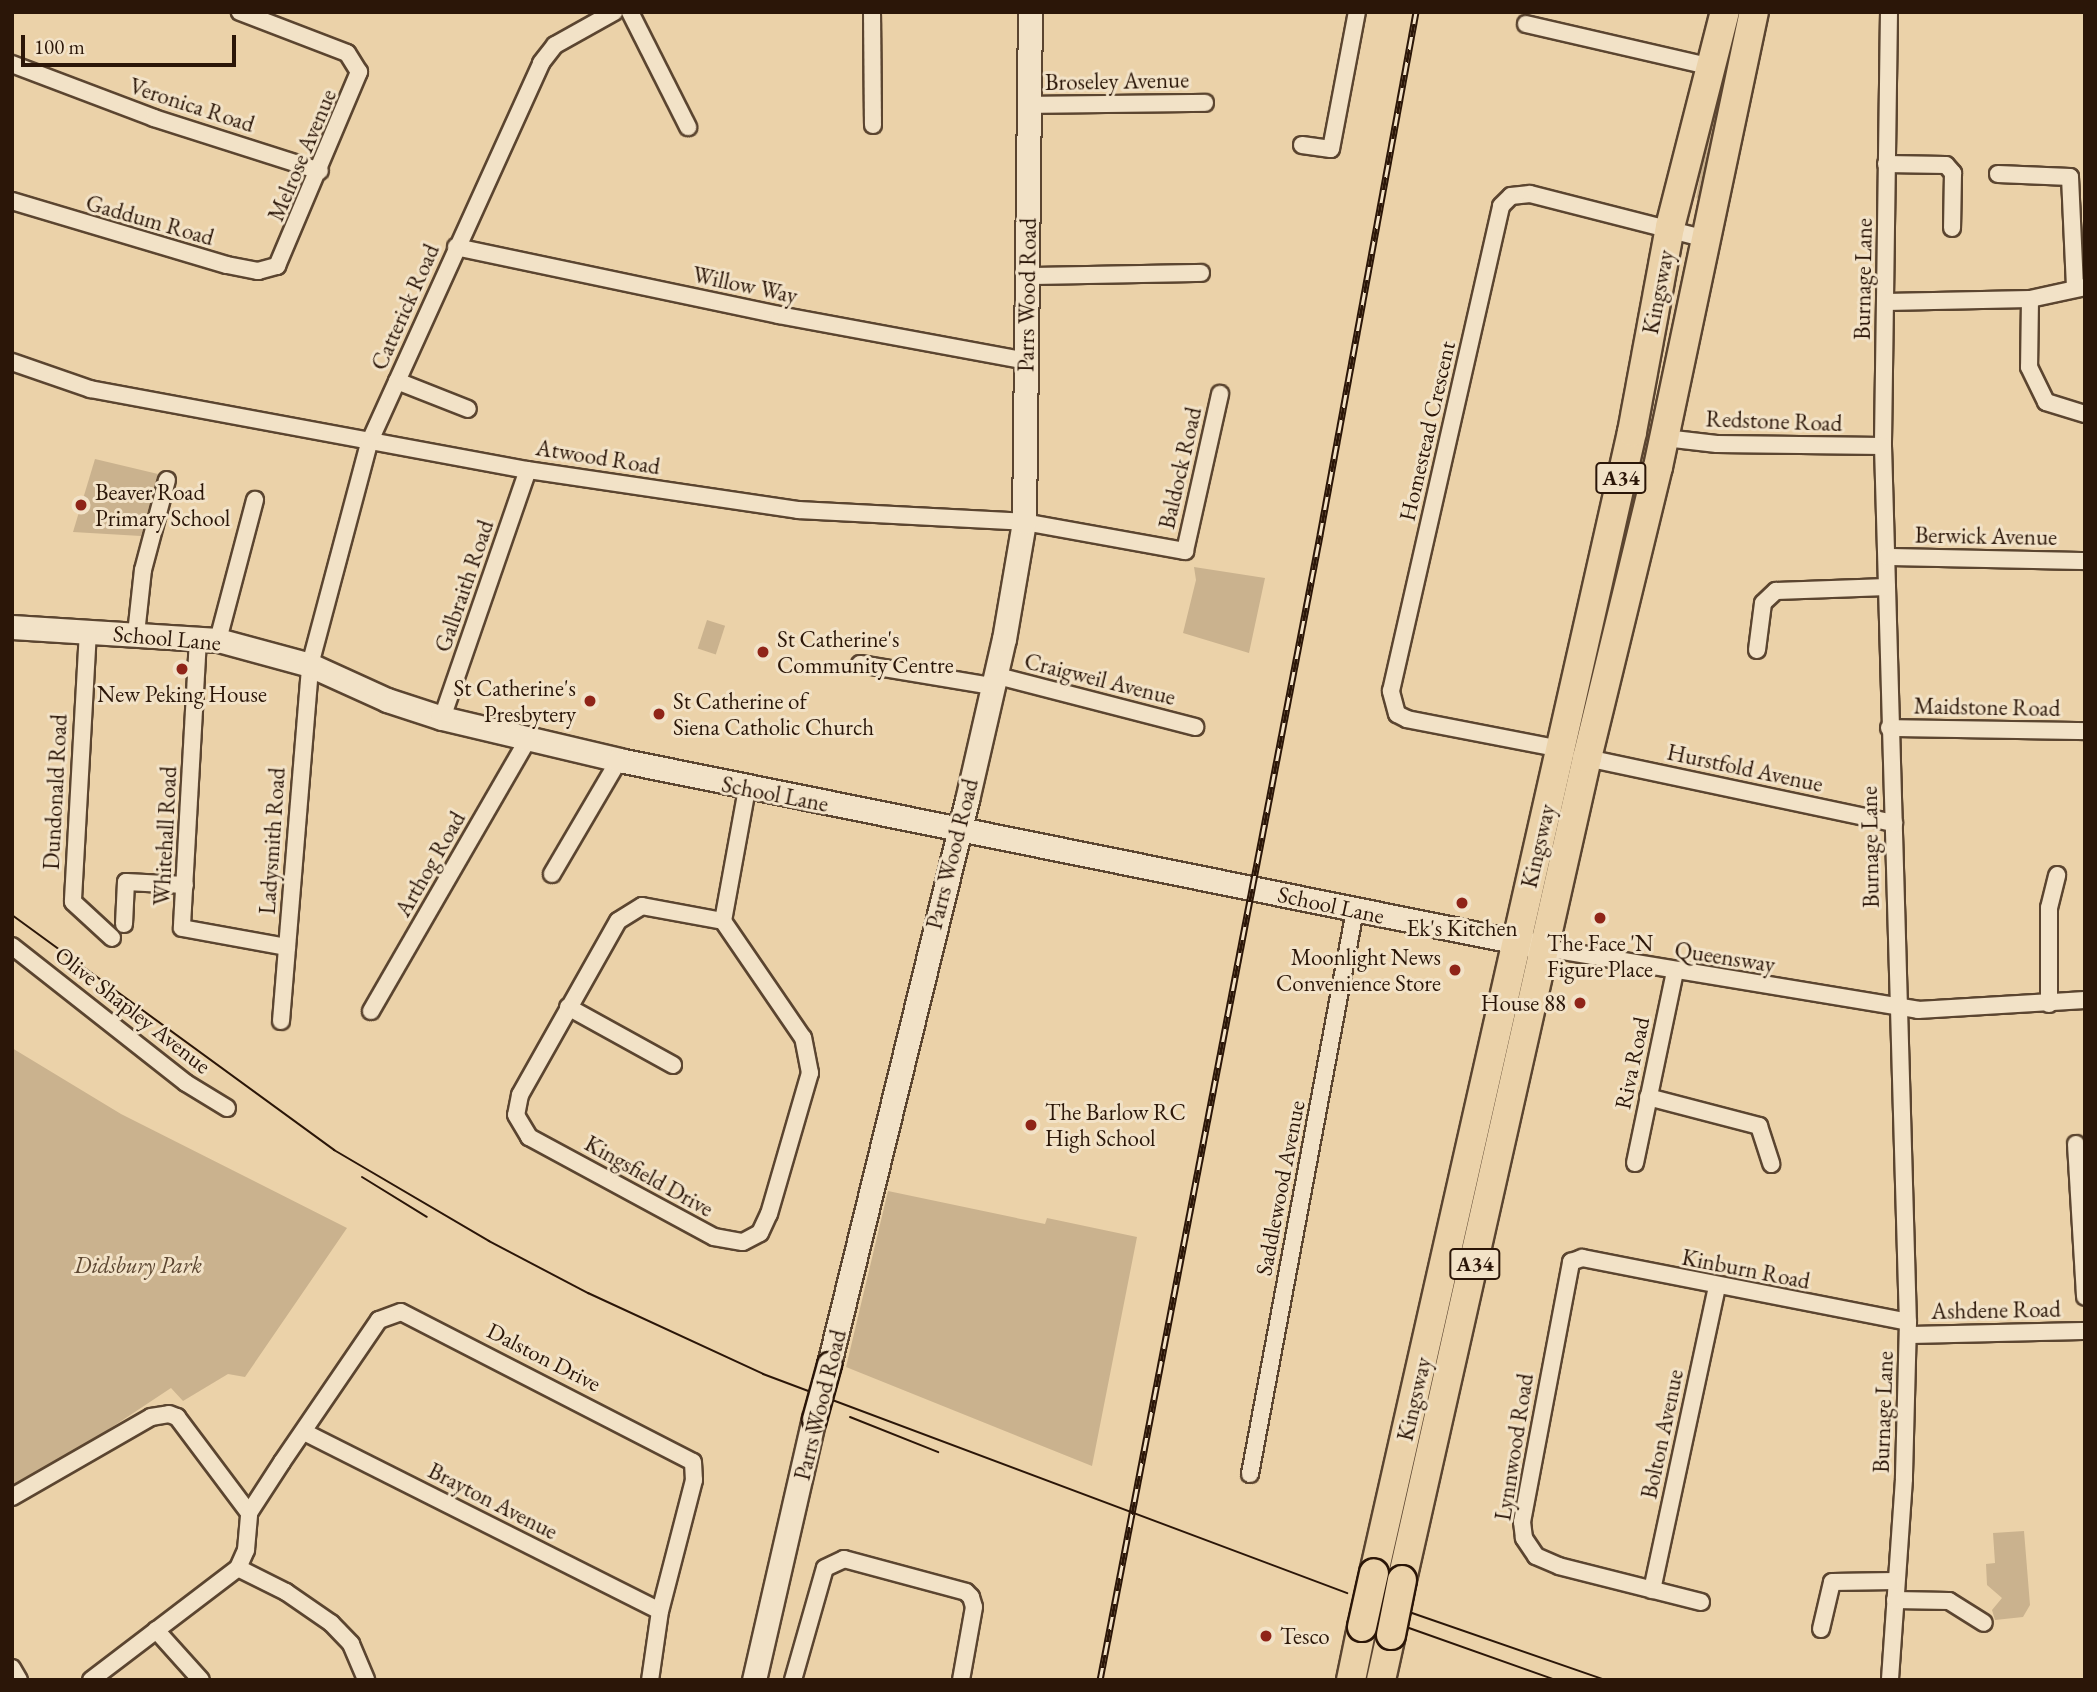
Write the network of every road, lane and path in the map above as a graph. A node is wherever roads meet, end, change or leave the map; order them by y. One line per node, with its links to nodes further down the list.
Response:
1 (240, 12): 19 (street, Melrose Avenue)
2 (614, 12): 25 (street, Catterick Road)
3 (630, 12): 16 (street)
4 (872, 12): 15 (street)
5 (1030, 12): 14 (street, Parrs Wood Road)
6 (1357, 12): 17 (street)
7 (1725, 12): 12 (highway, Kingsway / A34)
8 (1754, 12): 24 (highway, Kingsway / A34)
9 (1889, 12): 18 (street, Burnage Lane)
10 (1526, 24): 12 (street)
11 (12, 64): 19 (street, Veronica Road)
12 (1712, 67): 22 (highway, Kingsway / A34)
13 (1205, 103): 14 (street, Broseley Avenue)
14 (1029, 105): 28 (street, Parrs Wood Road)
15 (873, 125)
16 (688, 127)
17 (1302, 145)
18 (1886, 164): 23 (street); 31 (street, Burnage Lane)
19 (320, 171): 26 (street, Melrose Avenue)
20 (1998, 174): 29 (street)
21 (12, 201): 26 (street, Gaddum Road)
22 (1670, 228): 24 (street, Homestead Crescent); 62 (highway, Kingsway / A34); 62 (street, Homestead Crescent)
23 (1952, 228)
24 (1707, 239): 38 (highway, Kingsway / A34)
25 (456, 247): 33 (street, Willow Way); 34 (street, Catterick Road)
26 (277, 266)
27 (1201, 273): 28 (street)
28 (1028, 276): 33 (street, Parrs Wood Road)
29 (2080, 287): 30 (street)
30 (2030, 299): 31 (street); 37 (street)
31 (1886, 302): 40 (street, Burnage Lane)
32 (12, 362): 39 (street, Atwood Road)
33 (1027, 362): 44 (street, Parrs Wood Road)
34 (397, 381): 36 (street); 39 (street, Catterick Road)
35 (1220, 394): 45 (street, Baldock Road)
36 (468, 409)
37 (2085, 414)
38 (1665, 438): 40 (street, Redstone Road); 62 (highway, Kingsway / A34)
39 (369, 443): 41 (street, Atwood Road); 55 (street, Catterick Road)
40 (1883, 446): 46 (street, Burnage Lane)
41 (528, 470): 44 (street, Atwood Road); 57 (street, Galbraith Road)
42 (167, 480): 51 (street)
43 (255, 500): 52 (street, Whitehall Road)
44 (1024, 522): 45 (street, Atwood Road); 56 (street, Parrs Wood Road)
45 (1185, 551)
46 (1887, 557): 47 (street, Berwick Avenue); 48 (street, Burnage Lane)
47 (2085, 561)
48 (1887, 587): 53 (street); 59 (street, Burnage Lane)
49 (12, 627): 50 (street, School Lane)
50 (88, 631): 51 (street, School Lane); 73 (street, Dundonald Road)
51 (136, 634): 52 (street, School Lane)
52 (208, 639): 55 (street, School Lane); 69 (street, Whitehall Road)
53 (1757, 650)
54 (860, 664): 56 (street, Craigweil Avenue)
55 (310, 665): 57 (street, School Lane); 76 (street, Ladysmith Road)
56 (993, 680): 58 (street, Craigweil Avenue); 66 (street, Parrs Wood Road)
57 (442, 718): 61 (street, School Lane)
58 (1195, 727)
59 (1889, 728): 60 (street, Maidstone Road); 65 (street, Burnage Lane)
60 (2085, 731)
61 (528, 739): 63 (street, School Lane); 83 (street, Arthog Road)
62 (1574, 753): 65 (street, Hurstfold Avenue); 74 (highway, Kingsway / A34); 77 (highway, Kingsway / A34)
63 (619, 760): 64 (street, School Lane); 67 (street)
64 (747, 789): 66 (street, School Lane); 71 (street)
65 (1894, 823): 81 (street, Burnage Lane)
66 (960, 830): 70 (street, School Lane); 115 (street, Parrs Wood Road, bridge)
67 (552, 874)
68 (2057, 875): 80 (street)
69 (185, 885): 72 (street); 76 (street, Whitehall Road)
70 (1354, 910): 74 (street, School Lane); 97 (street, Saddlewood Avenue)
71 (723, 921): 82 (street, Kingsfield Drive); 82 (street, Kingsfield Drive)
72 (124, 924)
73 (112, 938)
74 (1515, 942): 77 (street, School Lane); 118 (highway, Kingsway / A34, bridge)
75 (12, 946): 87 (street, Olive Shapley Avenue)
76 (287, 947): 84 (street, Ladysmith Road)
77 (1545, 948): 78 (street, Queensway); 119 (highway, Kingsway / A34, bridge)
78 (1675, 972): 81 (street, Queensway); 86 (street, Riva Road)
79 (2085, 1000): 80 (street)
80 (2049, 1004): 81 (street)
81 (1898, 1005): 94 (street, Burnage Lane)
82 (568, 1007): 85 (street)
83 (371, 1011)
84 (281, 1021)
85 (673, 1065)
86 (1648, 1097): 89 (street, Riva Road); 90 (street)
87 (227, 1108)
88 (2076, 1144): 93 (street)
89 (1635, 1163)
90 (1771, 1164)
91 (1577, 1259): 92 (street, Kinburn Road); 102 (street, Lynnwood Road)
92 (1717, 1288): 94 (street, Kinburn Road); 102 (street, Bolton Avenue)
93 (2085, 1297)
94 (1908, 1328): 95 (street, Ashdene Road); 101 (street, Burnage Lane)
95 (2085, 1331)
96 (304, 1432): 99 (street, Dalston Drive); 105 (street, Brayton Avenue); 105 (street, Dalston Drive)
97 (1250, 1474)
98 (12, 1497): 99 (street)
99 (250, 1513): 100 (street, Dalston Drive)
100 (238, 1568): 108 (street); 113 (street)
101 (1895, 1581): 103 (street, Burnage Lane); 107 (street)
102 (1652, 1590): 104 (street, Lynnwood Road)
103 (1895, 1600): 106 (street); 120 (street, Burnage Lane)
104 (1701, 1602)
105 (660, 1611): 114 (street, Dalston Drive)
106 (1984, 1623)
107 (1821, 1629)
108 (156, 1630): 111 (street); 112 (street)
109 (12, 1668): 110 (street)
110 (19, 1680)
111 (91, 1680)
112 (201, 1680)
113 (366, 1680)
114 (650, 1680)
115 (754, 1680)
116 (793, 1680): 117 (street)
117 (961, 1680)
118 (1351, 1680)
119 (1381, 1680)
120 (1890, 1680)

